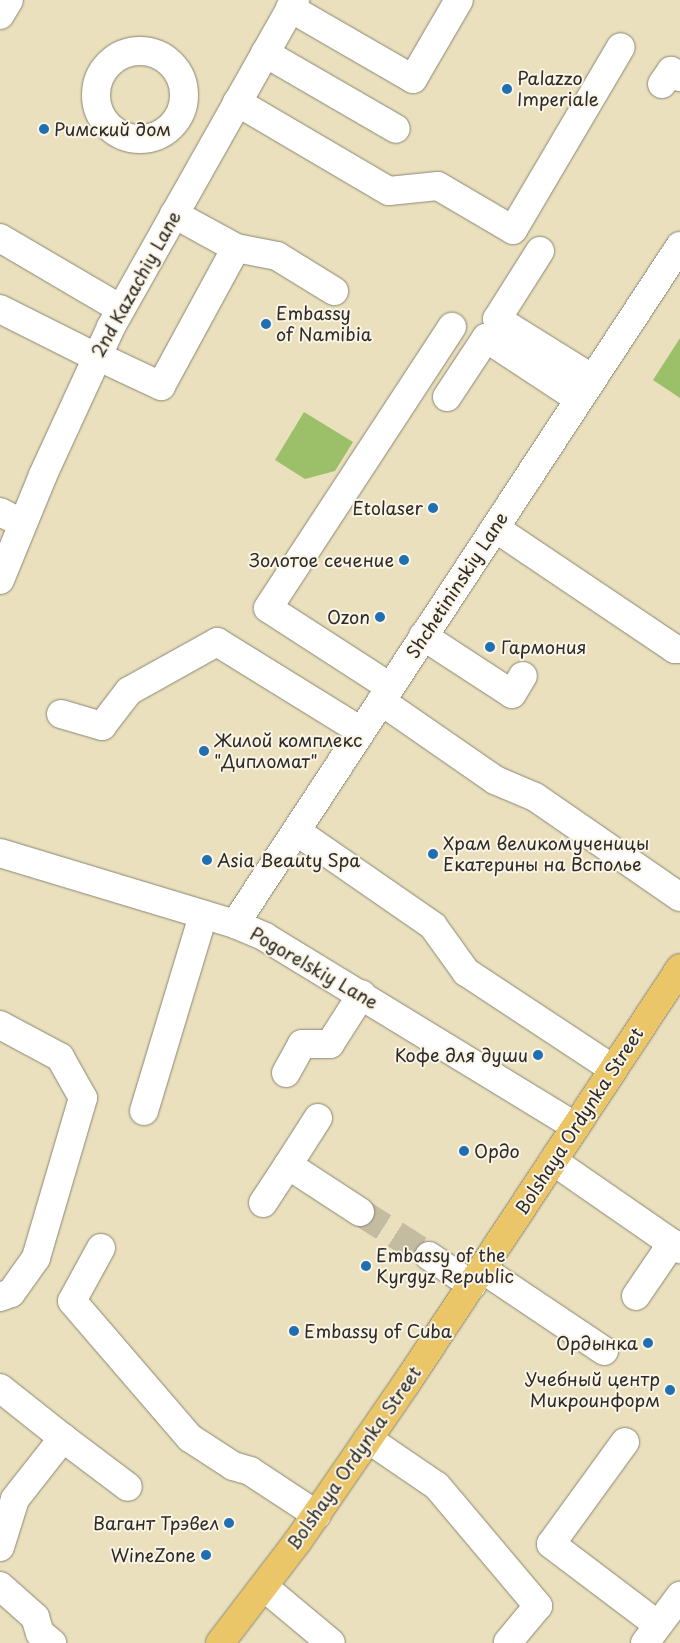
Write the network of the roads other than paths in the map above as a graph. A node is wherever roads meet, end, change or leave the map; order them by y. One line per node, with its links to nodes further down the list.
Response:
1 (9, 0): 4 (street)
2 (459, 0): 3 (street)
3 (293, 4): 6 (street, 2nd Kazachiy Lane)
4 (0, 15)
5 (621, 47): 7 (street)
6 (265, 53): 7 (street, 2nd Kazachiy Lane); 9 (street)
7 (237, 102): 10 (street, 2nd Kazachiy Lane)
8 (179, 116): 10 (street)
9 (396, 129)
10 (218, 137): 11 (street, 2nd Kazachiy Lane)
11 (174, 214): 13 (street); 18 (street, 2nd Kazachiy Lane)
12 (0, 238): 18 (street)
13 (236, 248): 16 (street); 20 (street)
14 (540, 251): 21 (street)
15 (677, 257): 21 (street, Shchetininskiy Lane)
16 (334, 291)
17 (0, 309): 20 (street)
18 (121, 309): 20 (street, 2nd Kazachiy Lane)
19 (452, 327): 29 (street)
20 (96, 357): 23 (street, 2nd Kazachiy Lane)
21 (586, 389): 22 (street); 24 (street, Shchetininskiy Lane)
22 (447, 397)
23 (11, 518): 25 (street, 2nd Kazachiy Lane)
24 (495, 528): 26 (street, Shchetininskiy Lane); 27 (street)
25 (0, 580)
26 (424, 636): 28 (street); 29 (street, Shchetininskiy Lane)
27 (680, 649)
28 (523, 676)
29 (386, 694): 31 (street, Shchetininskiy Lane); 34 (street)
30 (61, 714): 31 (street)
31 (361, 731): 32 (street, Shchetininskiy Lane)
32 (296, 832): 36 (street, Shchetininskiy Lane); 40 (street)
33 (0, 853): 35 (street, Pogorelskiy Lane)
34 (680, 897)
35 (203, 915): 36 (street, Pogorelskiy Lane); 42 (street)
36 (235, 924): 38 (street, Pogorelskiy Lane)
37 (680, 968): 40 (main road, Bolshaya Ordynka Street)
38 (362, 994): 41 (street); 44 (street, Pogorelskiy Lane)
39 (0, 1025): 54 (street)
40 (613, 1069): 44 (main road, Bolshaya Ordynka Street)
41 (286, 1073)
42 (144, 1111)
43 (318, 1118): 46 (street)
44 (576, 1127): 45 (main road, Bolshaya Ordynka Street)
45 (553, 1161): 49 (street); 52 (main road, Bolshaya Ordynka Street)
46 (288, 1165): 47 (street); 48 (street)
47 (263, 1203)
48 (360, 1212)
49 (676, 1246): 53 (street)
50 (101, 1248): 61 (street)
51 (429, 1256): 52 (street)
52 (477, 1277): 55 (street); 58 (main road, Bolshaya Ordynka Street)
53 (636, 1296)
54 (0, 1297)
55 (604, 1351)
56 (0, 1388): 57 (street)
57 (63, 1438): 60 (street); 62 (street)
58 (368, 1439): 61 (main road, Bolshaya Ordynka Street); 67 (street)
59 (624, 1442): 66 (street)
60 (128, 1487)
61 (316, 1514): 64 (main road, Bolshaya Ordynka Street)
62 (0, 1547)
63 (0, 1586): 68 (street)
64 (264, 1587): 69 (main road, Bolshaya Ordynka Street); 70 (street)
65 (680, 1596): 66 (street)
66 (652, 1634)
67 (508, 1642)
68 (52, 1643)
69 (220, 1643)
70 (331, 1643)

